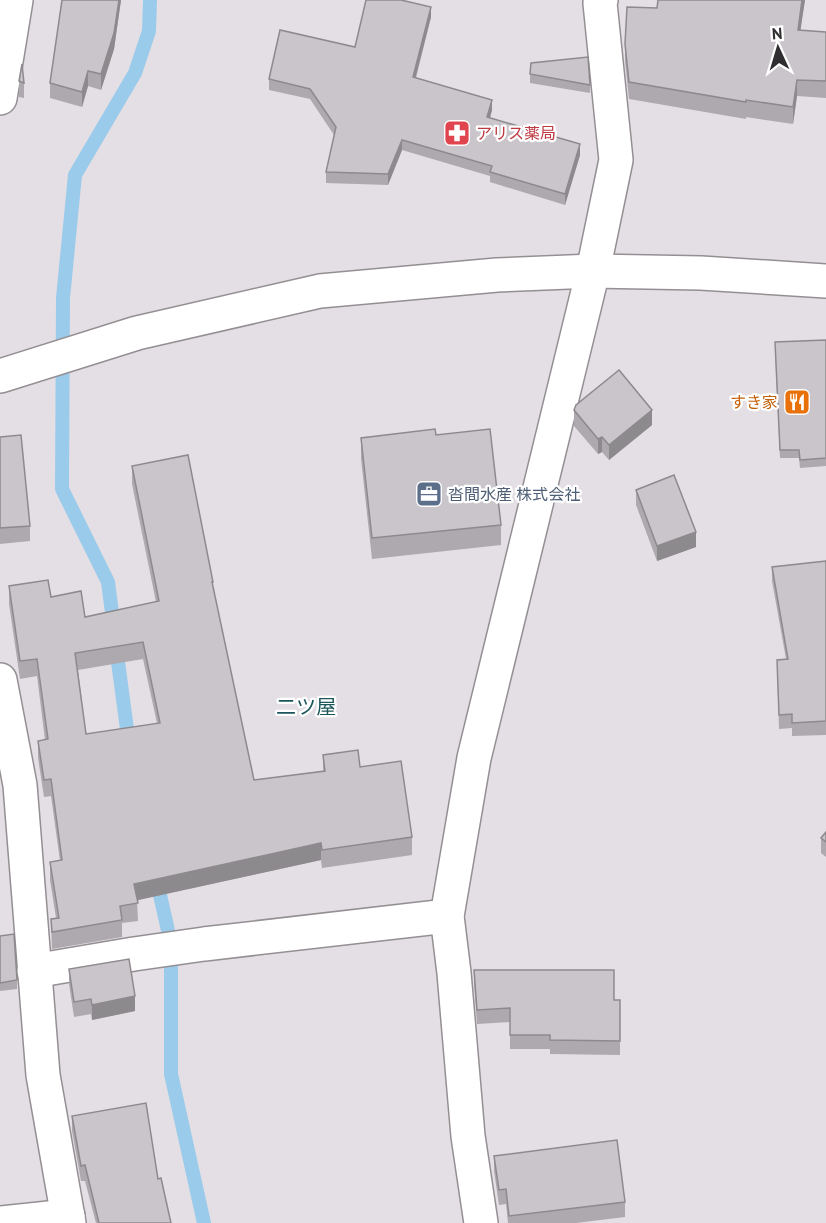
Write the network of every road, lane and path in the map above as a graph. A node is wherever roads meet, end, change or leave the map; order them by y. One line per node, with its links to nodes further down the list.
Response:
1 (15, 0): 3 (street)
2 (600, 0): 4 (street)
3 (0, 98)
4 (593, 271): 5 (street); 6 (street); 9 (street)
5 (826, 281)
6 (0, 376)
7 (0, 680): 8 (street)
8 (11, 819): 10 (street)
9 (447, 916): 10 (street); 13 (street)
10 (34, 971): 11 (street)
11 (69, 1219): 12 (street)
12 (0, 1223)
13 (481, 1223)

